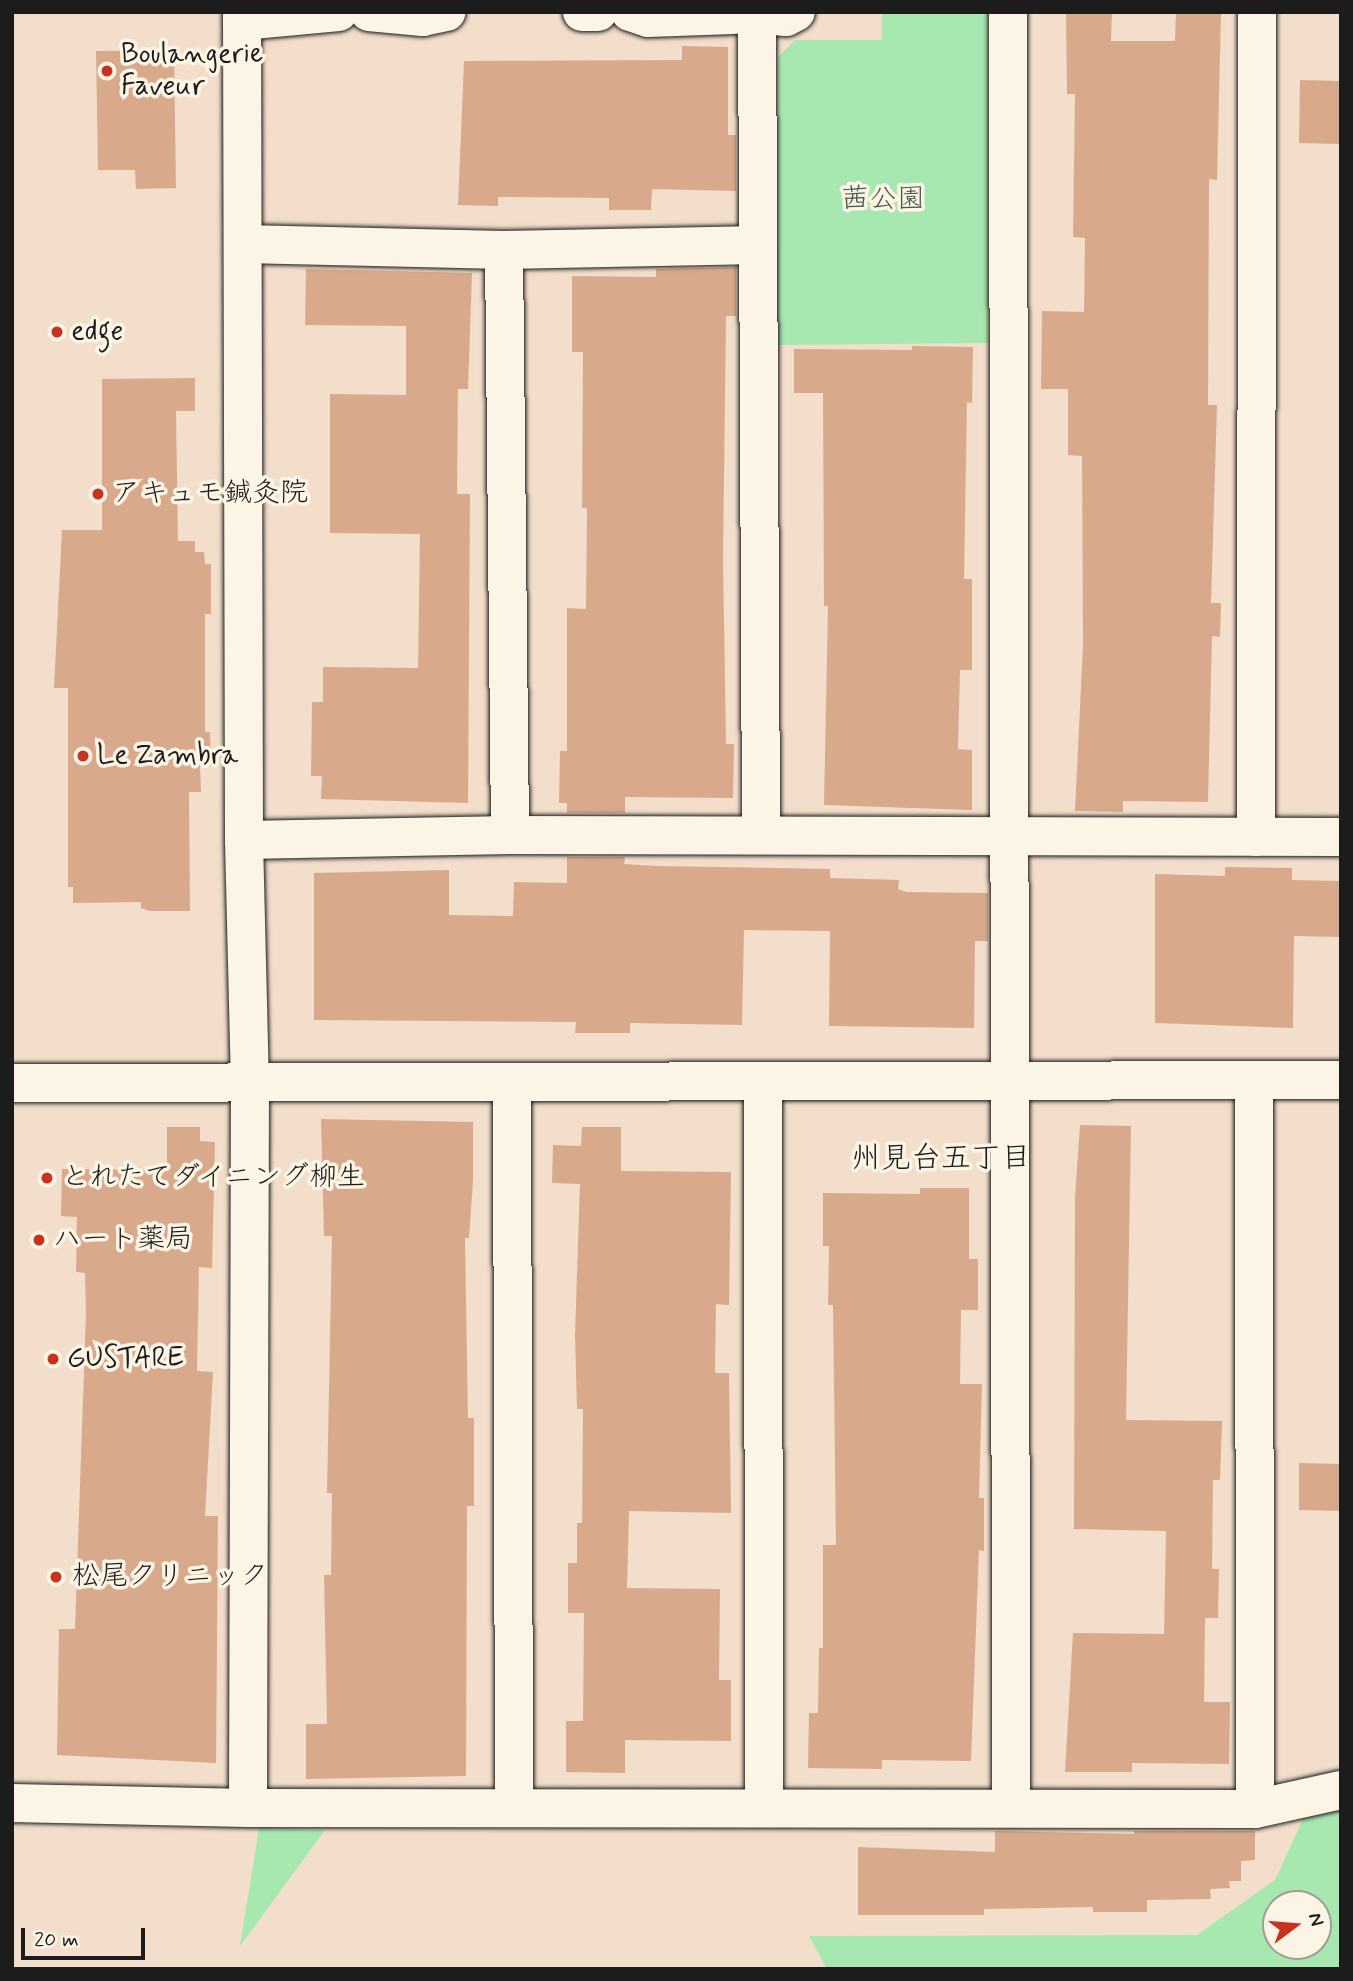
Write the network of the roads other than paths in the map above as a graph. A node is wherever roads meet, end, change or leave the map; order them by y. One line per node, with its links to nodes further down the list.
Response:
1 (339, 12): 11 (street)
2 (369, 12): 3 (street)
3 (446, 12)
4 (582, 12): 5 (street)
5 (598, 12)
6 (630, 12): 10 (street)
7 (796, 12): 10 (street)
8 (1008, 12): 17 (street)
9 (1257, 12): 18 (street)
10 (757, 13): 13 (street)
11 (242, 17): 12 (street)
12 (243, 244): 14 (street); 20 (street)
13 (758, 245): 14 (street); 16 (street)
14 (504, 250): 15 (street)
15 (510, 835): 16 (street); 20 (street)
16 (761, 835): 17 (street)
17 (1007, 836): 18 (street); 27 (street)
18 (1256, 837): 19 (street)
19 (1341, 837)
20 (244, 840): 24 (street)
21 (1341, 1080): 23 (street)
22 (764, 1081): 25 (street); 27 (street); 32 (street)
23 (1254, 1081): 27 (street); 34 (street)
24 (250, 1082): 25 (street); 26 (street); 31 (street)
25 (512, 1082): 30 (street)
26 (12, 1083)
27 (1008, 1083): 33 (street)
28 (1341, 1790): 34 (street)
29 (12, 1803): 31 (street)
30 (514, 1806): 31 (street); 32 (street)
31 (247, 1808)
32 (764, 1808): 33 (street)
33 (1011, 1808): 34 (street)
34 (1255, 1809)

